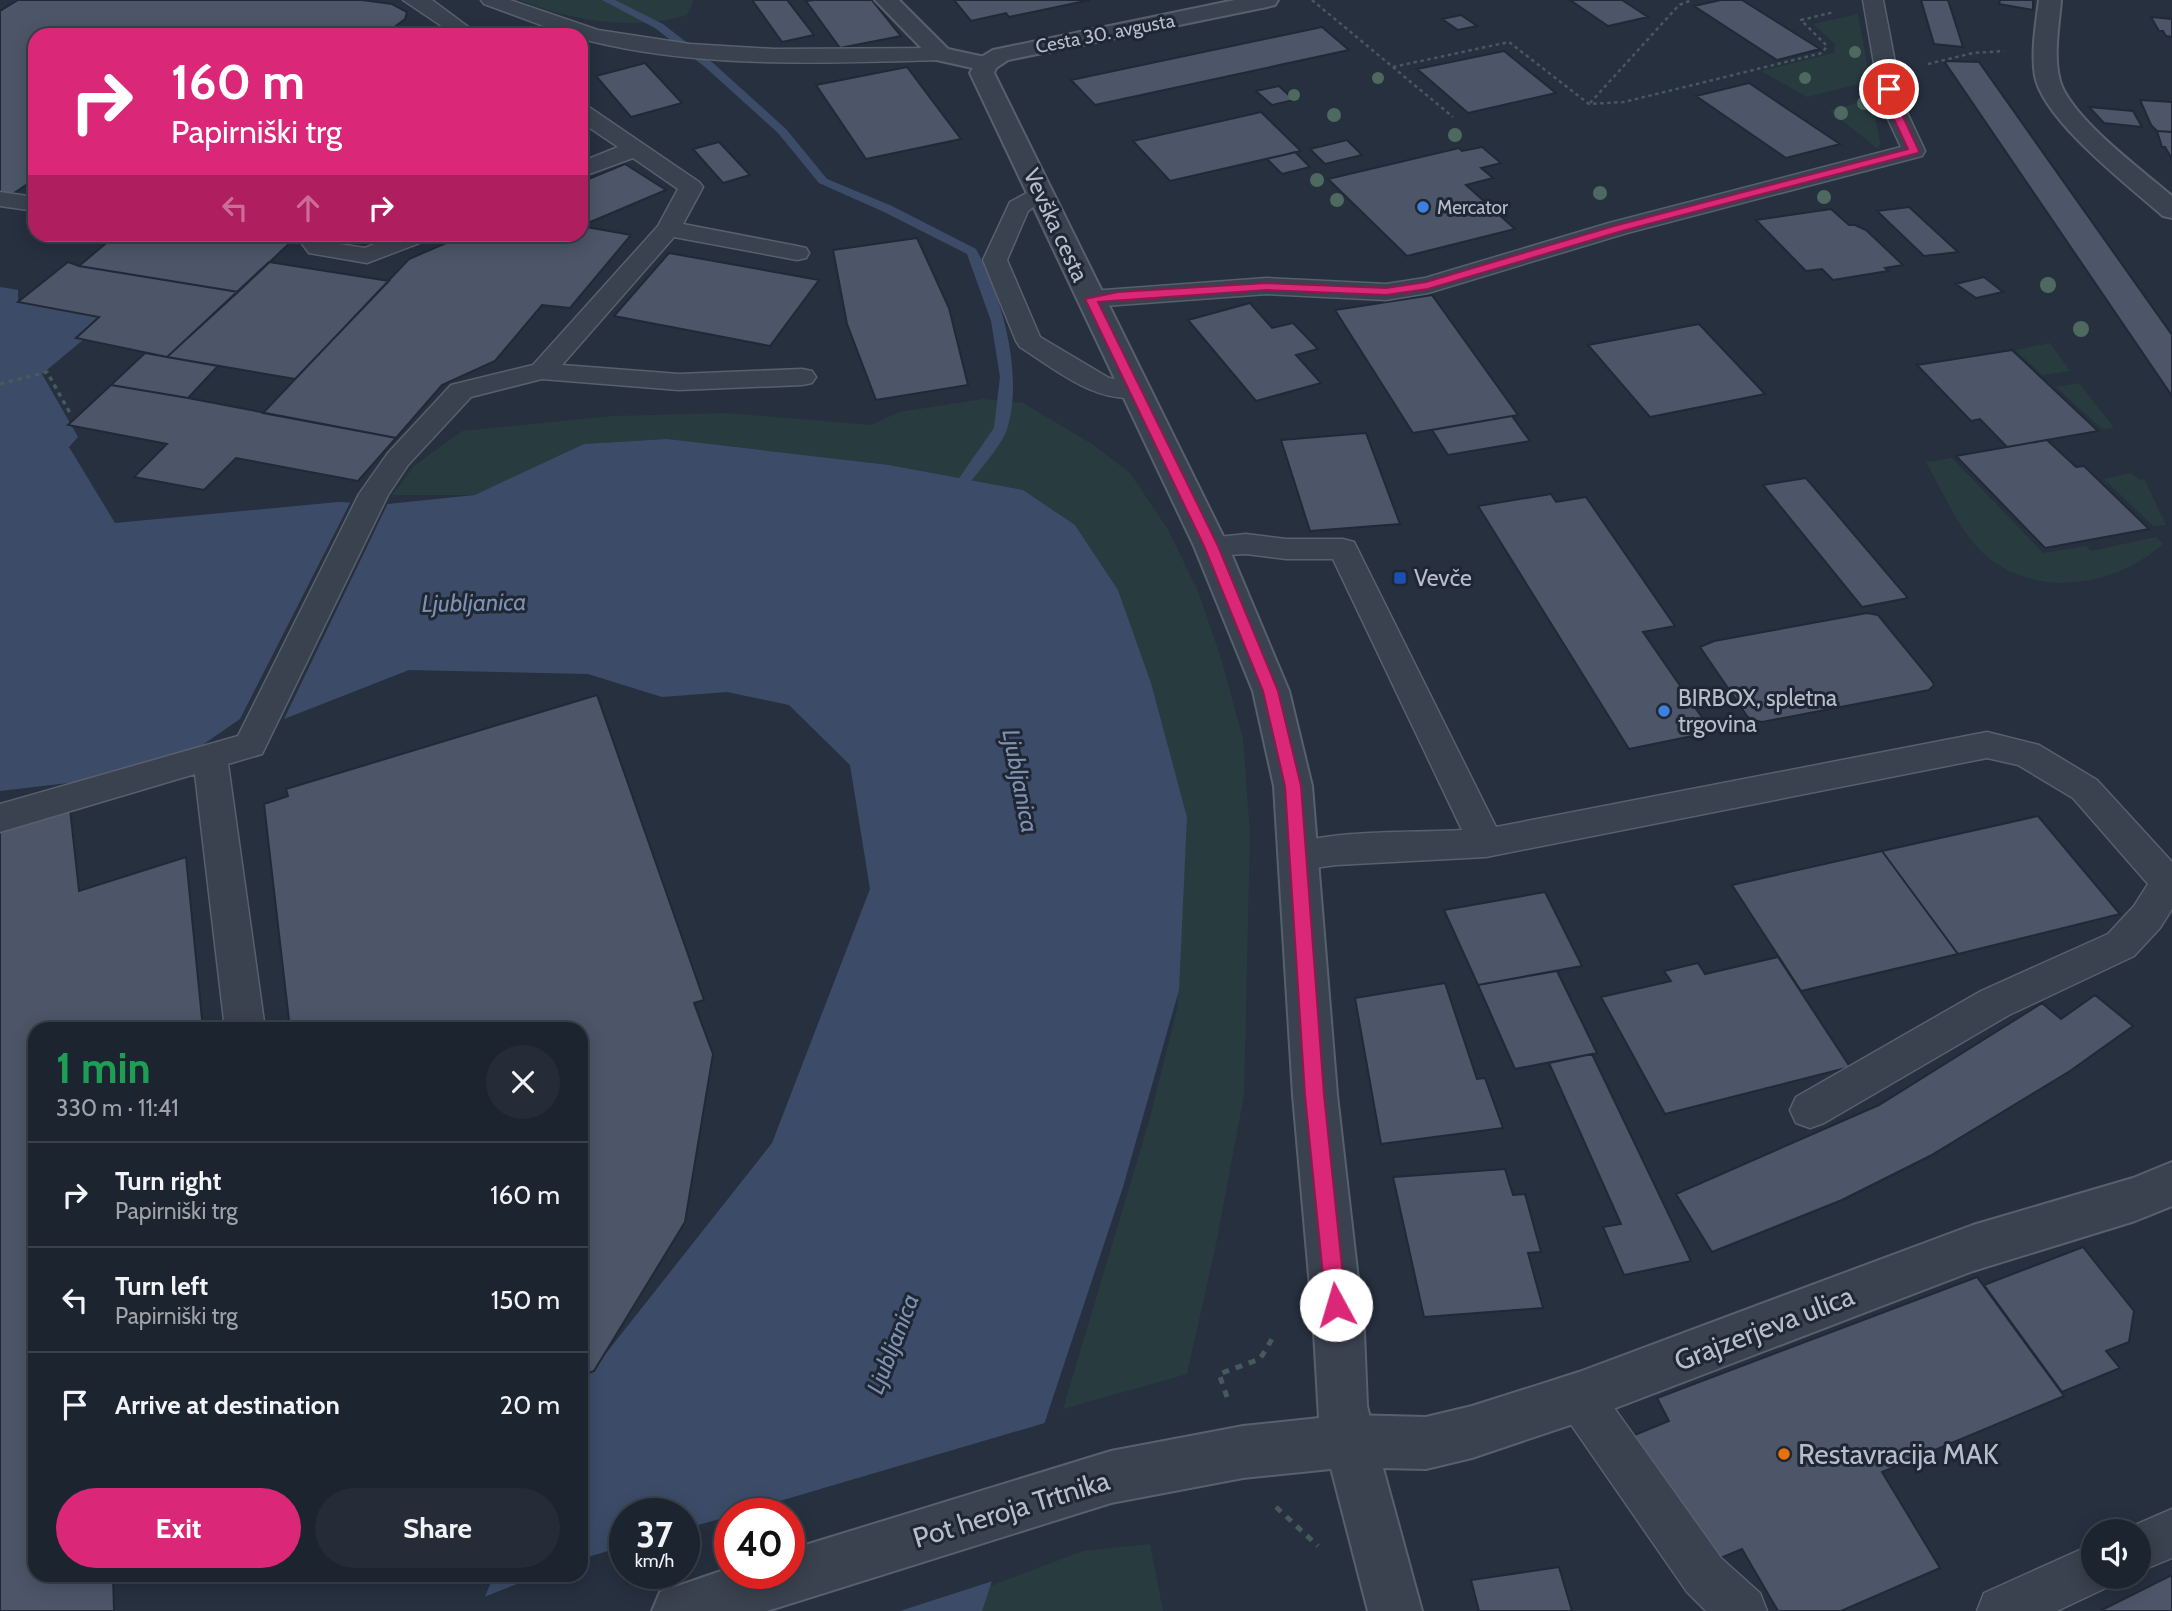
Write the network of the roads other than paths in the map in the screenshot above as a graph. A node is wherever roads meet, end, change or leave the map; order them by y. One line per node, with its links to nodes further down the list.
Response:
1 (412, 0): 7 (lane)
2 (491, 0): 8 (lane)
3 (886, 0): 10 (street)
4 (1267, 0): 11 (street, Cesta 30. avgusta)
5 (2050, 0): 18 (street)
6 (1873, 2): 23 (lane)
7 (459, 28)
8 (574, 28)
9 (588, 33): 10 (lane)
10 (940, 54): 11 (street)
11 (986, 64): 15 (street, Vevška cesta)
12 (588, 117): 13 (lane)
13 (634, 149): 14 (lane); 19 (lane)
14 (588, 167)
15 (1040, 193): 23 (street, Vevška cesta); 26 (lane)
16 (0, 199): 17 (lane)
17 (28, 203)
18 (2172, 210)
19 (668, 229): 22 (lane); 24 (lane)
20 (314, 242): 21 (lane)
21 (402, 242)
22 (797, 253)
23 (1091, 299): 26 (street, Vevška cesta)
24 (542, 371): 25 (lane); 28 (lane)
25 (802, 377)
26 (1134, 390): 27 (street, Vevška cesta)
27 (1211, 546): 30 (lane); 31 (street, Vevška cesta)
28 (210, 757): 29 (lane); 32 (lane)
29 (0, 818)
30 (1486, 843): 31 (lane); 33 (lane)
31 (1299, 856): 36 (street, Vevška cesta)
32 (244, 1022)
33 (1810, 1110)
34 (2172, 1184): 35 (street, Grajzerjeva ulica)
35 (1579, 1397): 36 (street, Grajzerjeva ulica); 42 (lane)
36 (1350, 1441): 40 (street, Pot heroja Trtnika); 41 (street, Vevška cesta)
37 (2172, 1533): 38 (lane)
38 (2151, 1542)
39 (2081, 1575): 43 (lane)
40 (679, 1611)
41 (1395, 1611)
42 (1742, 1611)
43 (2002, 1611)

